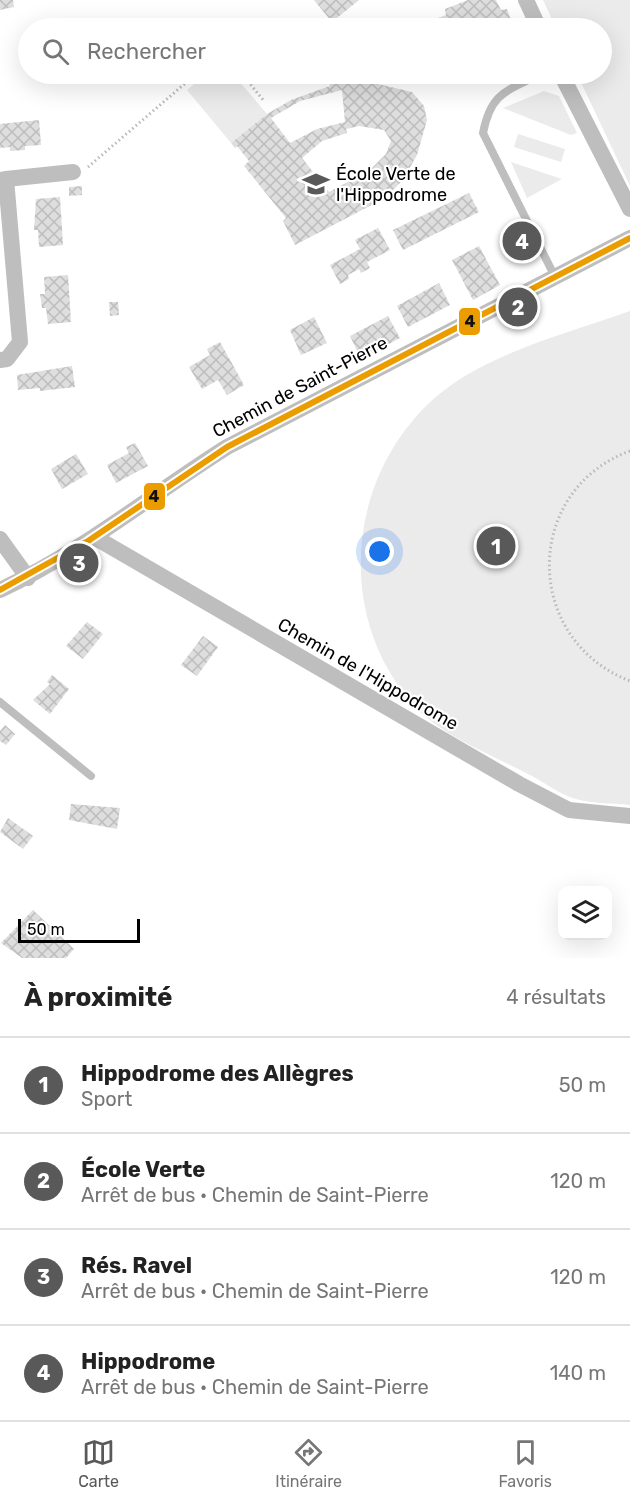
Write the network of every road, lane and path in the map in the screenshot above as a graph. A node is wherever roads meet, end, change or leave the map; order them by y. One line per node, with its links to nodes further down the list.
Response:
1 (526, 0): 2 (street)
2 (535, 18)
3 (184, 84): 8 (path)
4 (250, 84): 7 (path)
5 (520, 84): 12 (lane)
6 (566, 84): 10 (street)
7 (264, 101)
8 (74, 172): 9 (street)
9 (3, 179): 13 (street)
10 (630, 208)
11 (630, 238): 12 (street, Chemin de Saint-Pierre)
12 (555, 277): 15 (street, Chemin de Saint-Pierre)
13 (0, 360)
14 (630, 451): 19 (path)
15 (96, 538): 17 (street, Chemin de Saint-Pierre); 22 (street, Chemin de l'Hippodrome)
16 (0, 539): 17 (street)
17 (28, 578): 18 (street, Chemin de Saint-Pierre)
18 (0, 590)
19 (630, 681)
20 (0, 702): 21 (lane)
21 (91, 776)
22 (630, 816)

